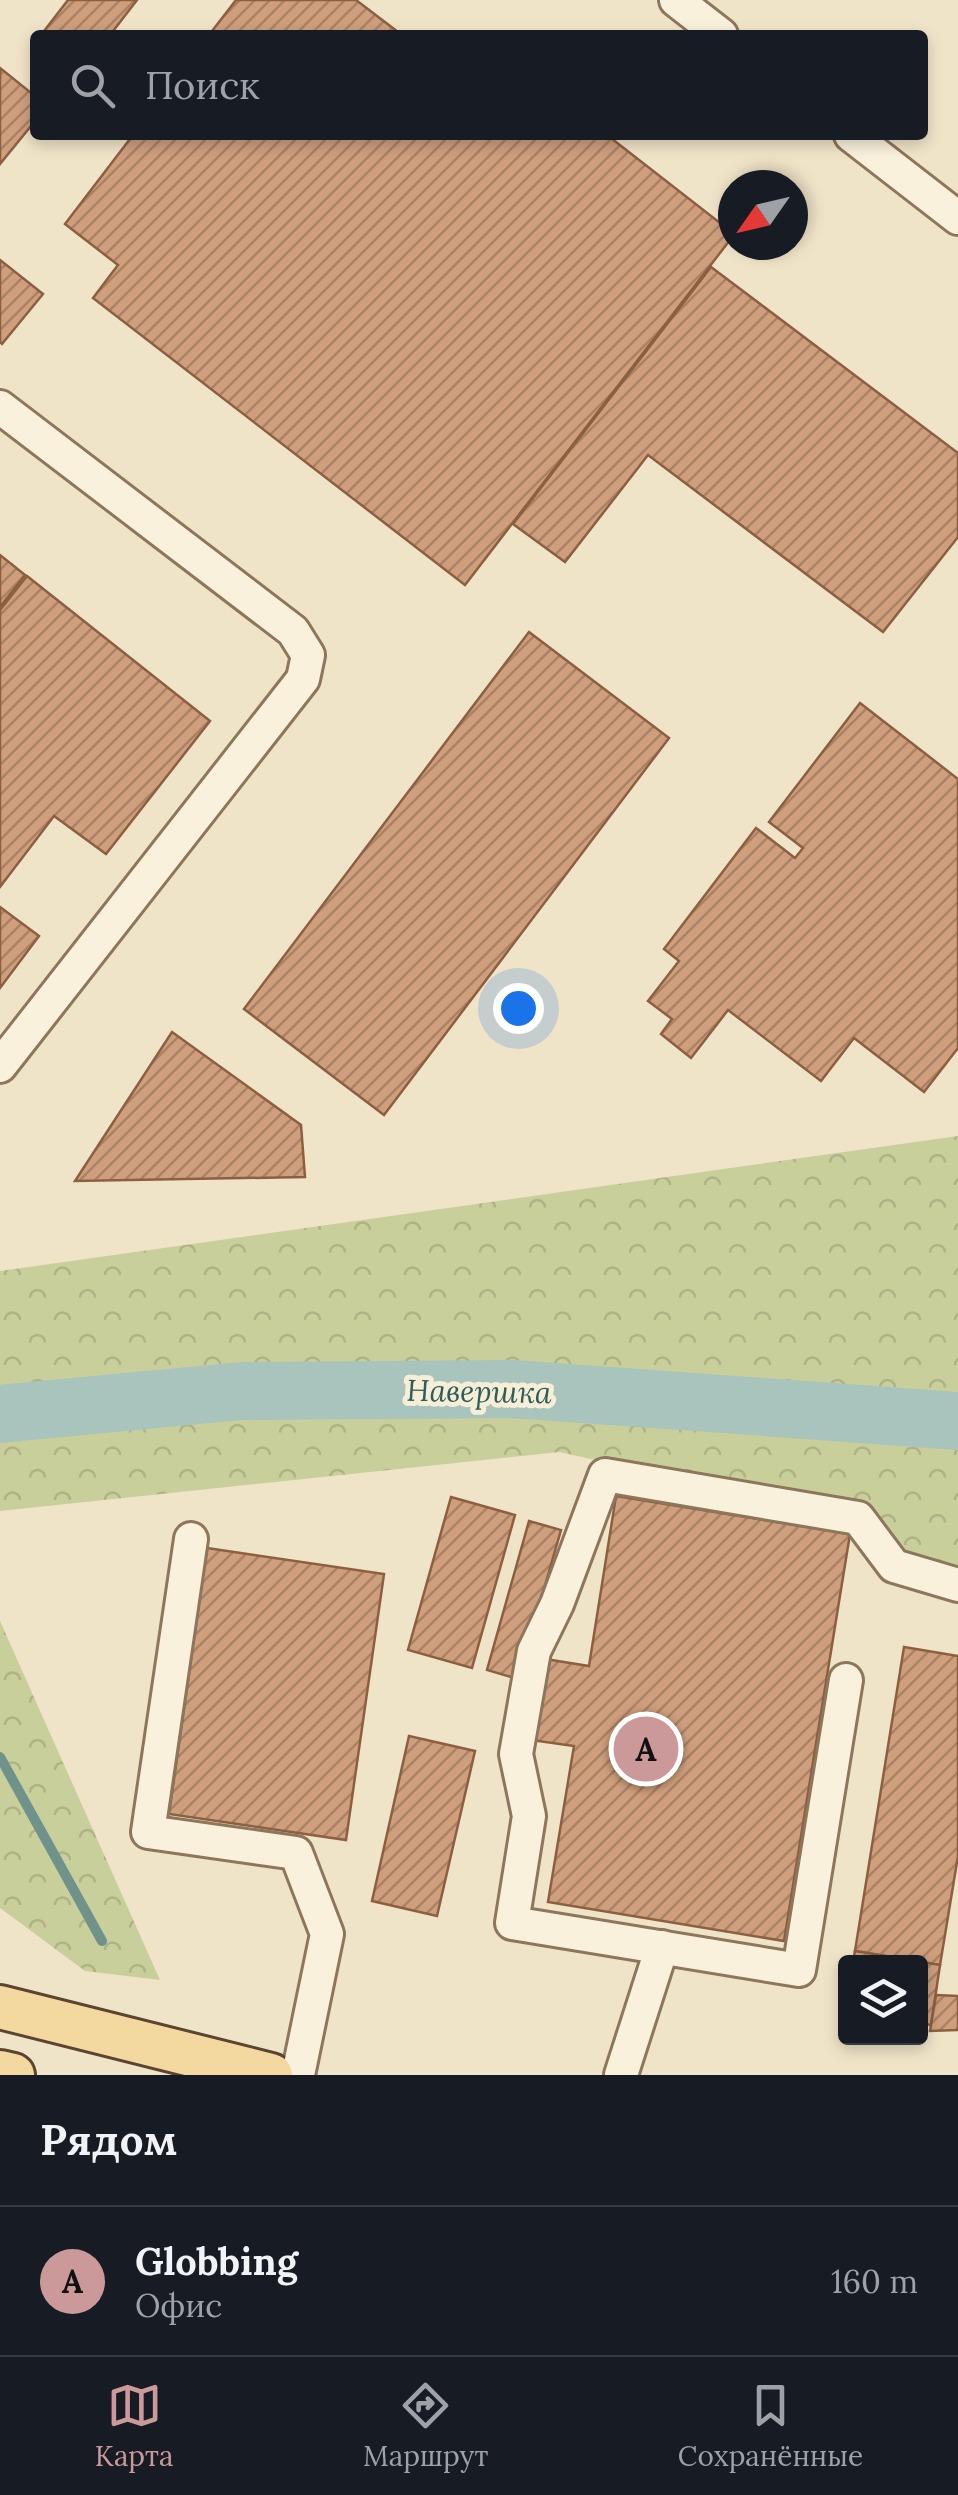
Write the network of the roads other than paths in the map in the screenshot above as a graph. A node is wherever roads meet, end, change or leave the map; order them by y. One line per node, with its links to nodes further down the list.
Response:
1 (676, 0): 2 (lane)
2 (715, 30)
3 (857, 140): 4 (lane)
4 (958, 218)
5 (0, 407): 6 (lane)
6 (0, 1066)
7 (191, 1540): 15 (lane)
8 (958, 1586): 10 (lane)
9 (846, 1680): 10 (lane)
10 (662, 1947): 16 (lane)
11 (0, 2007): 14 (main road)
12 (0, 2072): 13 (main road)
13 (12, 2075)
14 (270, 2075)
15 (298, 2075)
16 (621, 2075)

